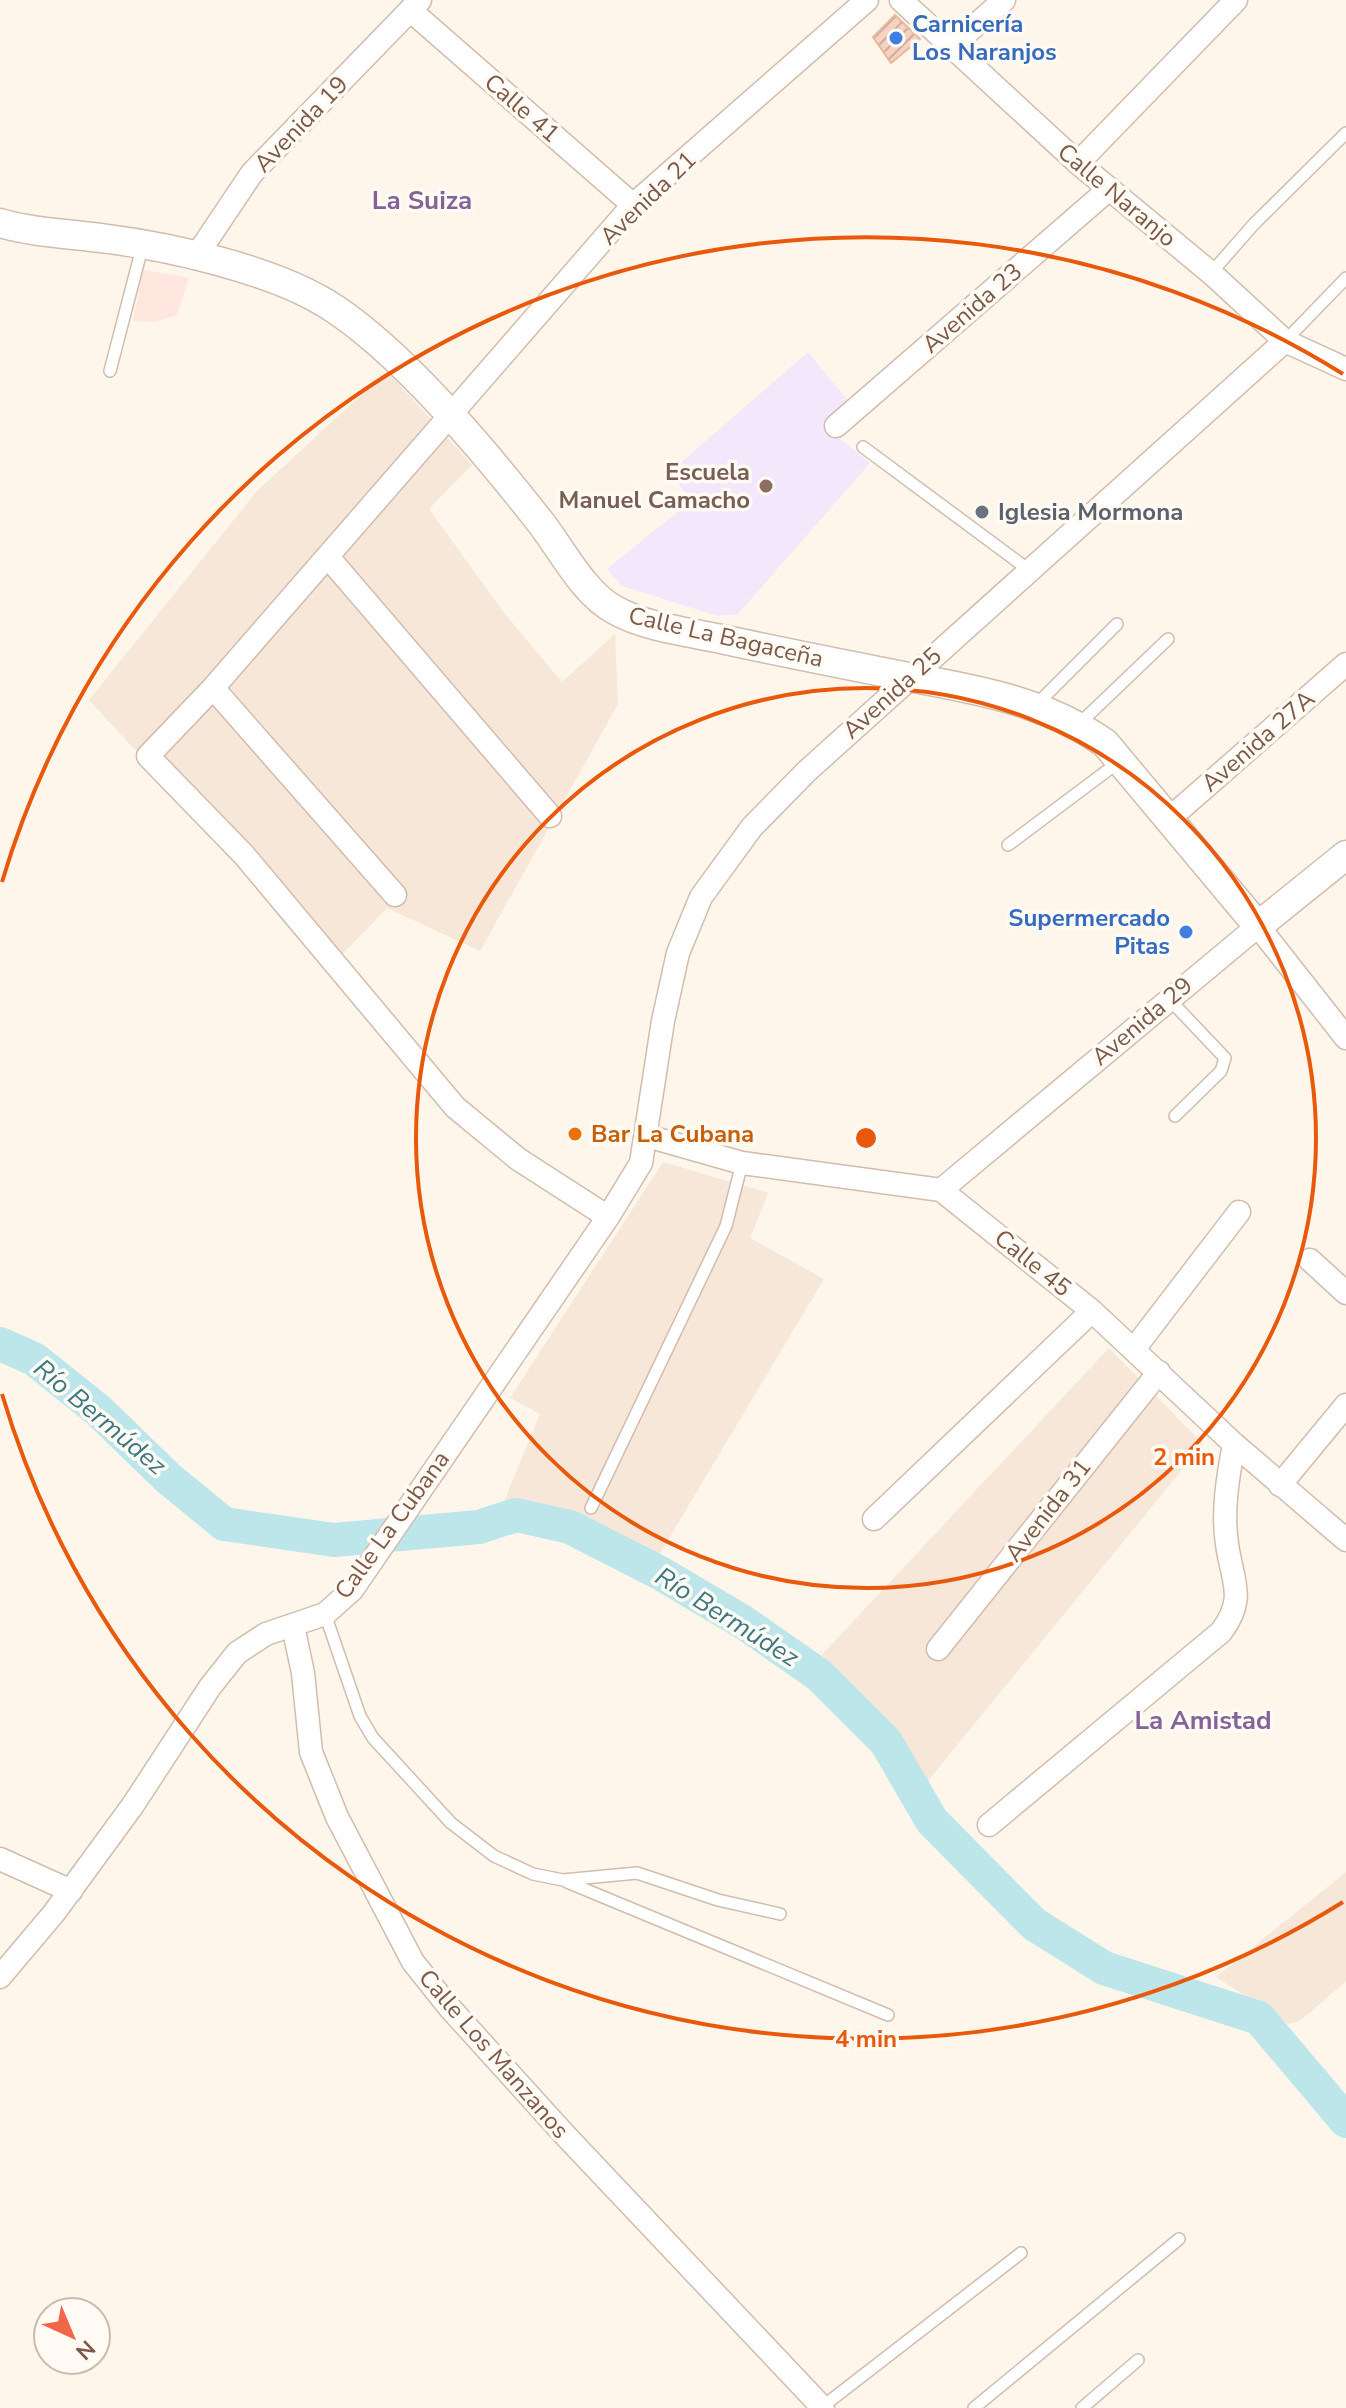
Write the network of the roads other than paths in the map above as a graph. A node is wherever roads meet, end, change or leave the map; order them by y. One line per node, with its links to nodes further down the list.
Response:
1 (867, 0): 10 (street, Avenida 21)
2 (901, 0): 6 (street, Calle Naranjo)
3 (1004, 0): 6 (street)
4 (1236, 0): 8 (street)
5 (415, 5): 10 (street, Calle 41); 13 (street, Avenida 19)
6 (951, 47): 8 (street, Calle Naranjo)
7 (1346, 133): 14 (lane)
8 (1078, 163): 9 (street, Calle Naranjo)
9 (1108, 190): 14 (street, Calle Naranjo); 20 (street, Avenida 23)
10 (633, 205): 19 (street, Avenida 21)
11 (0, 223): 12 (street, Calle La Bagaceña)
12 (143, 243): 13 (street, Calle La Bagaceña); 18 (lane)
13 (195, 258): 19 (street, Calle La Bagaceña)
14 (1211, 273): 16 (street, Calle Naranjo)
15 (1346, 278): 16 (lane)
16 (1285, 341): 17 (street, Calle Naranjo); 23 (street, Avenida 25)
17 (1346, 369)
18 (110, 371)
19 (449, 417): 22 (street, Avenida 21); 27 (street, Calle La Bagaceña)
20 (836, 426)
21 (863, 447): 23 (lane)
22 (328, 557): 28 (street, Avenida 21); 32 (street)
23 (1029, 570): 27 (street, Avenida 25)
24 (1117, 624): 29 (lane)
25 (1168, 639): 30 (lane)
26 (1346, 664): 33 (street, Avenida 27A)
27 (911, 677): 29 (street, Calle La Bagaceña); 41 (street, Avenida 25)
28 (213, 688): 36 (street); 45 (street, Avenida 21)
29 (1036, 705): 30 (street, Calle La Bagaceña)
30 (1078, 725): 31 (street, Calle La Bagaceña)
31 (1121, 761): 33 (street, Calle La Bagaceña); 34 (lane)
32 (550, 816)
33 (1170, 818): 37 (street, Calle La Bagaceña)
34 (1008, 845)
35 (1346, 855): 37 (street, Avenida 29)
36 (395, 895)
37 (1258, 926): 38 (street, Avenida 29); 39 (street)
38 (1169, 999): 40 (lane); 43 (street, Avenida 29)
39 (1346, 1038)
40 (1175, 1116)
41 (647, 1136): 42 (street); 45 (street, Calle La Cubana)
42 (742, 1163): 43 (street); 54 (lane)
43 (941, 1190): 48 (street, Calle 45)
44 (1239, 1212): 49 (street)
45 (608, 1217): 57 (street, Calle La Cubana)
46 (1310, 1260): 47 (street)
47 (1346, 1293)
48 (1092, 1311): 49 (street, Calle 45); 55 (street)
49 (1134, 1349): 50 (street, Calle 45)
50 (1159, 1372): 52 (street, Calle 45); 59 (street, Avenida 31)
51 (1346, 1405): 53 (street)
52 (1234, 1444): 53 (street, Calle 45); 60 (street)
53 (1280, 1485): 56 (street, Calle 45)
54 (591, 1508)
55 (874, 1519)
56 (1346, 1540)
57 (325, 1614): 58 (street, Calle La Cubana); 62 (lane)
58 (293, 1626): 63 (street, Calle La Cubana); 70 (street, Calle Los Manzanos)
59 (938, 1649)
60 (989, 1825)
61 (0, 1859): 63 (street)
62 (563, 1880): 64 (lane); 66 (lane)
63 (71, 1891): 65 (street, Calle La Cubana)
64 (780, 1914)
65 (0, 1977)
66 (888, 2015)
67 (1179, 2239): 71 (lane)
68 (1021, 2253): 70 (lane)
69 (1138, 2360): 72 (lane)
70 (822, 2407)
71 (974, 2408)
72 (1082, 2408)

